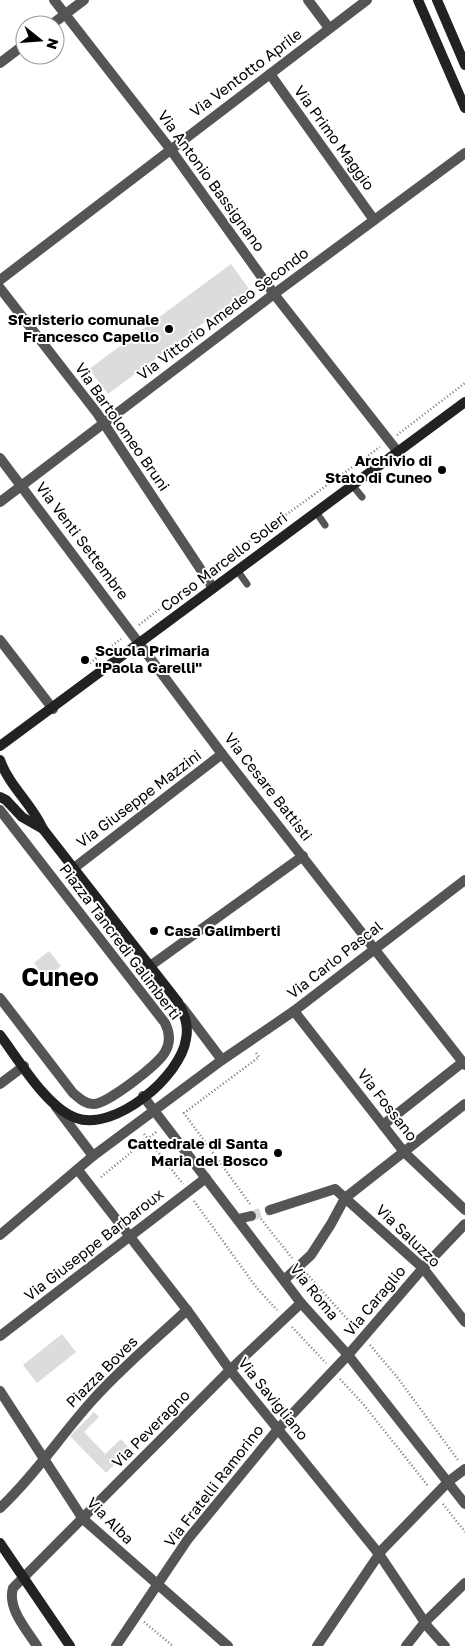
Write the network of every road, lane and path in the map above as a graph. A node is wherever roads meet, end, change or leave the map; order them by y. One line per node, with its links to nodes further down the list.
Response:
1 (54, 0): 7 (street, Via Antonio Bassignano)
2 (84, 0): 7 (street)
3 (308, 0): 8 (street)
4 (367, 0): 8 (street, Via Ventotto Aprile)
5 (418, 0): 13 (street)
6 (436, 0): 11 (street)
7 (65, 14): 14 (street, Via Antonio Bassignano)
8 (329, 28): 12 (street, Via Ventotto Aprile)
9 (15, 52): 10 (street)
10 (0, 63)
11 (465, 65)
12 (270, 74): 14 (street, Via Ventotto Aprile); 16 (street, Via Primo Maggio)
13 (465, 108)
14 (171, 150): 17 (street, Via Ventotto Aprile); 19 (street, Via Antonio Bassignano)
15 (465, 153): 16 (street, Via Vittorio Amedeo Secondo)
16 (374, 220): 19 (street, Via Vittorio Amedeo Secondo)
17 (0, 280)
18 (0, 288): 22 (street, Via Bartolomeo Bruni)
19 (274, 294): 22 (street, Via Vittorio Amedeo Secondo); 23 (street, Via Antonio Bassignano)
20 (465, 383): 23 (path)
21 (465, 402): 24 (street, Corso Marcello Soleri)
22 (104, 423): 26 (street, Via Vittorio Amedeo Secondo); 33 (street, Via Bartolomeo Bruni)
23 (388, 441): 24 (street, Via Antonio Bassignano); 33 (path)
24 (398, 452): 27 (street, Corso Marcello Soleri)
25 (0, 458): 26 (street, Via Venti Settembre)
26 (21, 485): 29 (street, Via Vittorio Amedeo Secondo); 36 (street, Via Venti Settembre)
27 (353, 486): 28 (lane); 30 (street, Corso Marcello Soleri)
28 (362, 497)
29 (0, 502)
30 (316, 512): 31 (lane); 32 (street, Corso Marcello Soleri)
31 (325, 525)
32 (237, 570): 34 (lane); 35 (street, Corso Marcello Soleri)
33 (204, 575): 35 (street, Via Bartolomeo Bruni); 36 (path)
34 (247, 584)
35 (213, 588): 38 (street, Corso Marcello Soleri)
36 (131, 632): 38 (street, Via Venti Settembre); 39 (path)
37 (0, 640): 40 (street)
38 (140, 644): 40 (street, Corso Marcello Soleri); 42 (street, Via Cesare Battisti)
39 (84, 668)
40 (53, 709): 41 (street, Corso Marcello Soleri)
41 (0, 746): 43 (street, Piazza Tancredi Galimberti)
42 (222, 754): 47 (street, Via Cesare Battisti); 48 (street, Via Giuseppe Mazzini)
43 (0, 758): 46 (street, Piazza Tancredi Galimberti)
44 (0, 797): 46 (street, Piazza Tancredi Galimberti)
45 (0, 810): 52 (street, Piazza Tancredi Galimberti)
46 (43, 829): 48 (street, Piazza Tancredi Galimberti)
47 (302, 856): 50 (street, Via Cesare Battisti); 51 (street)
48 (74, 868): 51 (street, Piazza Tancredi Galimberti)
49 (465, 880): 50 (street, Via Carlo Pascal)
50 (373, 948): 54 (street, Via Carlo Pascal); 58 (street, Via Cesare Battisti)
51 (150, 966): 53 (street, Piazza Tancredi Galimberti)
52 (0, 998)
53 (178, 1002): 57 (street, Piazza Tancredi Galimberti); 61 (street, Piazza Tancredi Galimberti)
54 (294, 1010): 57 (street, Via Carlo Pascal); 65 (street, Via Fossano)
55 (0, 1035): 59 (street, Piazza Tancredi Galimberti)
56 (255, 1051): 79 (path)
57 (222, 1060): 64 (street)
58 (464, 1063): 65 (street)
59 (24, 1066): 60 (street); 62 (street, Piazza Tancredi Galimberti)
60 (0, 1084)
61 (143, 1096): 62 (street, Piazza Tancredi Galimberti); 64 (street, Via Roma)
62 (52, 1102): 70 (street, Piazza Tancredi Galimberti)
63 (465, 1104): 69 (street)
64 (154, 1110): 70 (street); 73 (street, Via Roma)
65 (383, 1125): 69 (street, Via Fossano)
66 (144, 1134): 68 (path)
67 (152, 1135): 68 (path)
68 (148, 1139): 72 (path); 74 (path)
69 (404, 1152): 76 (street); 78 (street, Via Fossano)
70 (93, 1156): 71 (street)
71 (78, 1170): 82 (street); 83 (street, Via Savigliano)
72 (101, 1177)
73 (206, 1178): 80 (street, Via Roma); 83 (street, Via Giuseppe Barbaroux)
74 (184, 1186)
75 (191, 1198): 90 (path)
76 (345, 1198): 77 (street); 86 (street, Via Saluzzo); 87 (street)
77 (270, 1210)
78 (465, 1210)
79 (254, 1214): 80 (street); 84 (path)
80 (238, 1220): 87 (street, Via Roma)
81 (465, 1224): 86 (street, Via Caraglio)
82 (2, 1230)
83 (130, 1236): 89 (street, Via Savigliano); 94 (street, Via Giuseppe Barbaroux)
84 (296, 1264)
85 (302, 1268): 93 (path)
86 (423, 1268): 91 (street, Via Saluzzo); 96 (street, Via Caraglio)
87 (284, 1280): 88 (street, Via Roma)
88 (301, 1303): 96 (street, Via Roma); 98 (street, Via Peveragno)
89 (187, 1310): 98 (street, Via Savigliano); 102 (street, Piazza Boves)
90 (280, 1314)
91 (465, 1322)
92 (288, 1323): 97 (path)
93 (361, 1334)
94 (0, 1336)
95 (368, 1342): 103 (path)
96 (348, 1355): 101 (street, Via Fratelli Ramorino); 104 (street, Via Roma)
97 (330, 1367)
98 (230, 1370): 101 (street, Via Savigliano); 109 (street, Via Peveragno)
99 (335, 1374): 105 (path)
100 (0, 1391): 102 (street, Via Alba)
101 (279, 1428): 112 (street, Via Savigliano); 115 (street, Via Fratelli Ramorino)
102 (43, 1460): 108 (street, Piazza Boves); 109 (street, Via Alba)
103 (464, 1468): 104 (street)
104 (449, 1482): 107 (street, Via Roma); 112 (street)
105 (433, 1492)
106 (438, 1497): 110 (path)
107 (465, 1504)
108 (0, 1508)
109 (83, 1519): 113 (street, Via Peveragno); 115 (street, Via Alba)
110 (465, 1532)
111 (0, 1543): 113 (street)
112 (379, 1554): 117 (street, Via Savigliano); 123 (street)
113 (23, 1578): 118 (street, Via Peveragno); 119 (street)
114 (465, 1583): 117 (street)
115 (157, 1585): 116 (street, Via Fratelli Ramorino); 122 (street, Via Alba)
116 (137, 1616): 120 (street, Via Fratelli Ramorino); 121 (path)
117 (425, 1622): 124 (street); 125 (street, Via Savigliano)
118 (36, 1646)
119 (70, 1646)
120 (116, 1646)
121 (174, 1646)
122 (228, 1646)
123 (317, 1646)
124 (406, 1646)
125 (445, 1646)

